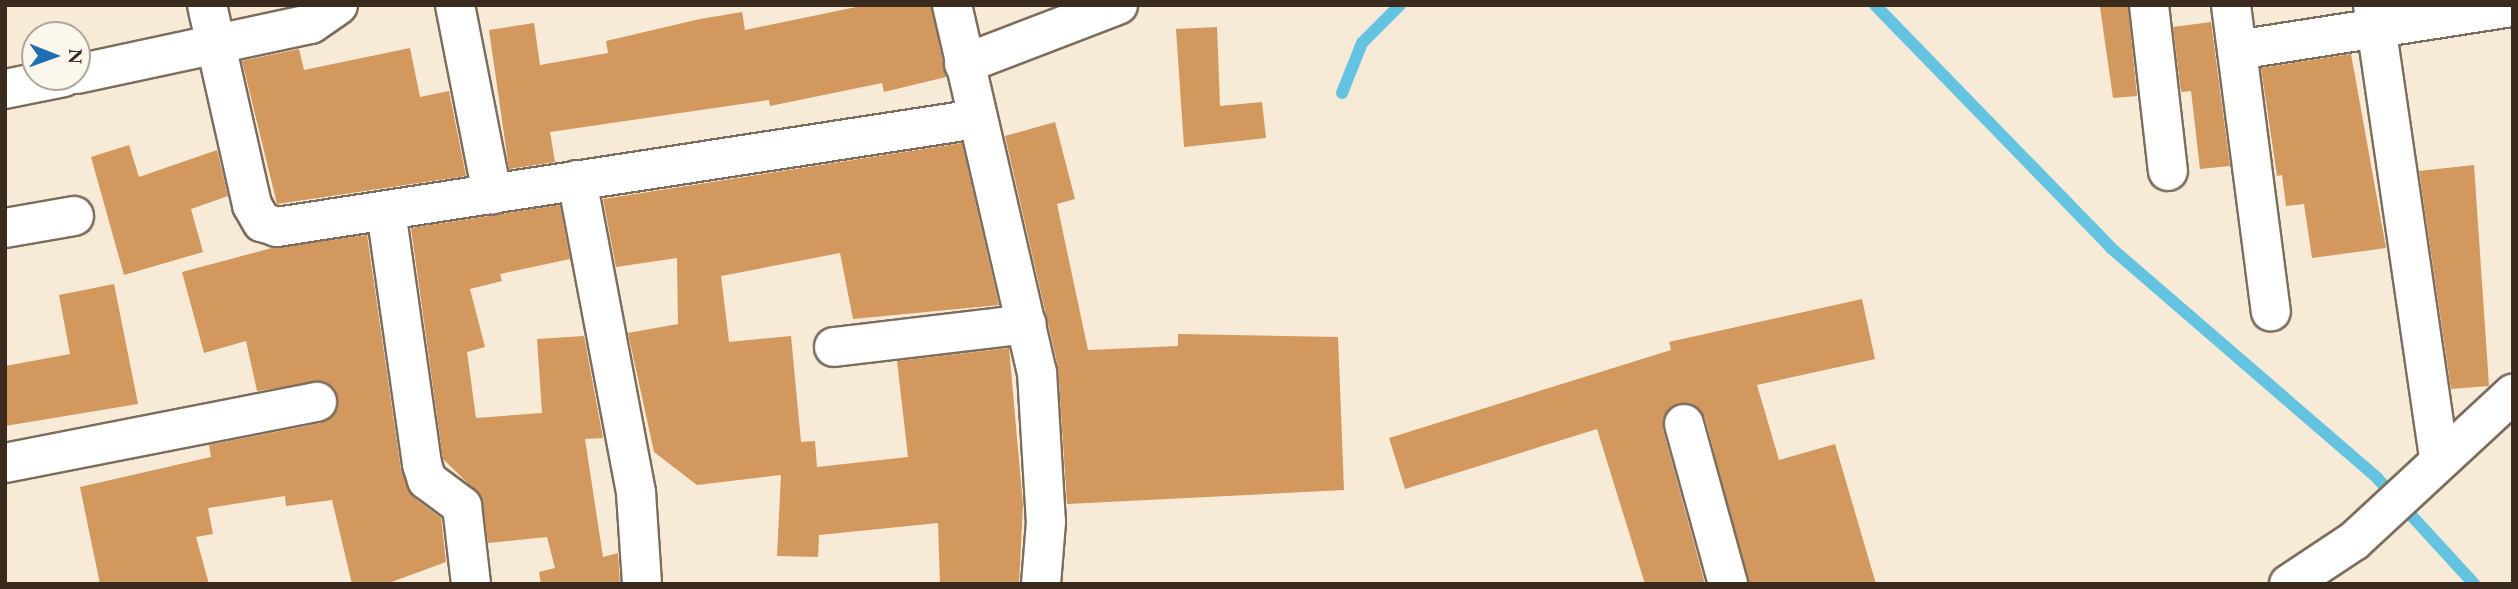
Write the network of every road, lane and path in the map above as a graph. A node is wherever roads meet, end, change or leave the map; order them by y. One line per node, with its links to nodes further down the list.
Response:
1 (207, 5): 10 (street)
2 (338, 5): 10 (street)
3 (455, 5): 17 (street)
4 (953, 5): 12 (street)
5 (1118, 5): 12 (street)
6 (2149, 5): 15 (street)
7 (2231, 5): 11 (street)
8 (2513, 7): 9 (street)
9 (2375, 16): 11 (street); 27 (street)
10 (216, 46): 13 (street); 18 (street)
11 (2237, 50): 21 (street)
12 (964, 64): 14 (street)
13 (91, 71)
14 (976, 119): 16 (street); 22 (street)
15 (2168, 171)
16 (577, 180): 17 (street); 30 (street)
17 (492, 194): 18 (street)
18 (386, 211): 29 (street)
19 (74, 216): 20 (street)
20 (5, 228)
21 (2271, 311)
22 (1027, 324): 23 (street); 31 (street)
23 (834, 347)
24 (2513, 394): 27 (street)
25 (317, 402): 28 (street)
26 (1684, 424): 32 (street)
27 (2435, 461): 33 (street)
28 (5, 463)
29 (471, 584)
30 (642, 584)
31 (1041, 584)
32 (1728, 584)
33 (2289, 584)

